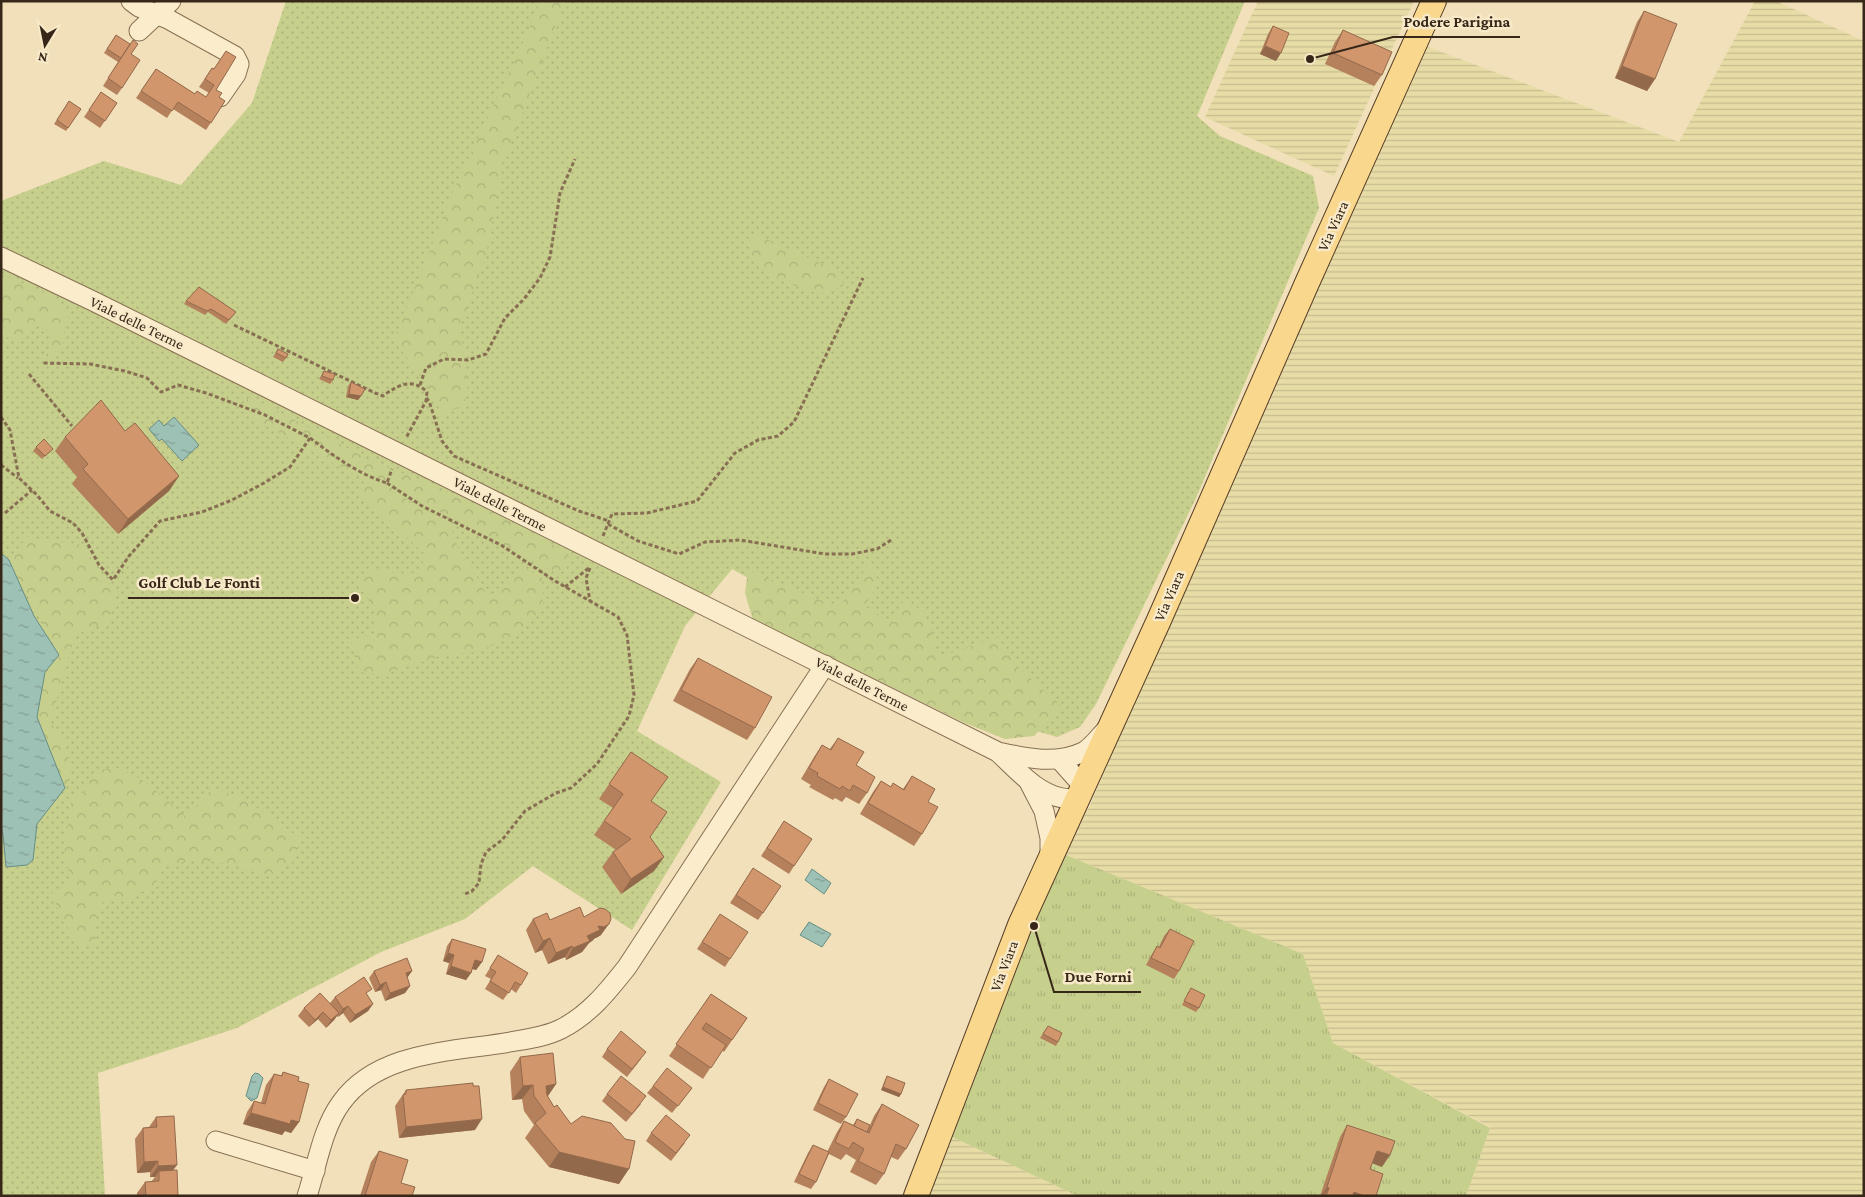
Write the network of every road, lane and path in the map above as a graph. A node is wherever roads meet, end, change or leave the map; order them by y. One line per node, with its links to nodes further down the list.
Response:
1 (131, 1): 4 (street)
2 (171, 1): 4 (street)
3 (1434, 1): 33 (main road, Via Viara)
4 (157, 14): 5 (street); 6 (street)
5 (139, 31)
6 (220, 97)
7 (575, 159): 13 (path)
8 (1, 256): 32 (street, Viale delle Terme)
9 (864, 278): 25 (path)
10 (234, 325): 13 (path)
11 (42, 363): 17 (path)
12 (29, 374): 16 (path)
13 (420, 385): 14 (path)
14 (426, 398): 18 (path); 25 (path)
15 (1, 417): 21 (path)
16 (72, 426)
17 (310, 438): 22 (path); 23 (path)
18 (406, 438)
19 (393, 464): 22 (path)
20 (1, 465): 21 (path)
21 (19, 478): 23 (path)
22 (387, 483): 30 (path)
23 (32, 490): 24 (path)
24 (5, 513)
25 (608, 523): 26 (path); 27 (path)
26 (891, 540)
27 (601, 541)
28 (594, 558): 29 (path)
29 (590, 567): 30 (path); 31 (path)
30 (565, 587): 31 (path)
31 (590, 602): 39 (path)
32 (824, 665): 34 (street, Viale delle Terme); 41 (street)
33 (1110, 726): 35 (street, Viale delle Terme); 37 (main road, Via Viara)
34 (998, 752): 35 (street, Viale delle Terme); 36 (street, Viale delle Terme)
35 (1059, 759): 37 (street)
36 (1029, 782): 37 (street, Viale delle Terme); 38 (street, Viale delle Terme)
37 (1081, 792): 38 (main road, Via Viara)
38 (1050, 858): 43 (main road, Via Viara)
39 (465, 894)
40 (216, 1141): 41 (street)
41 (315, 1171): 42 (street)
42 (308, 1196)
43 (916, 1196)

